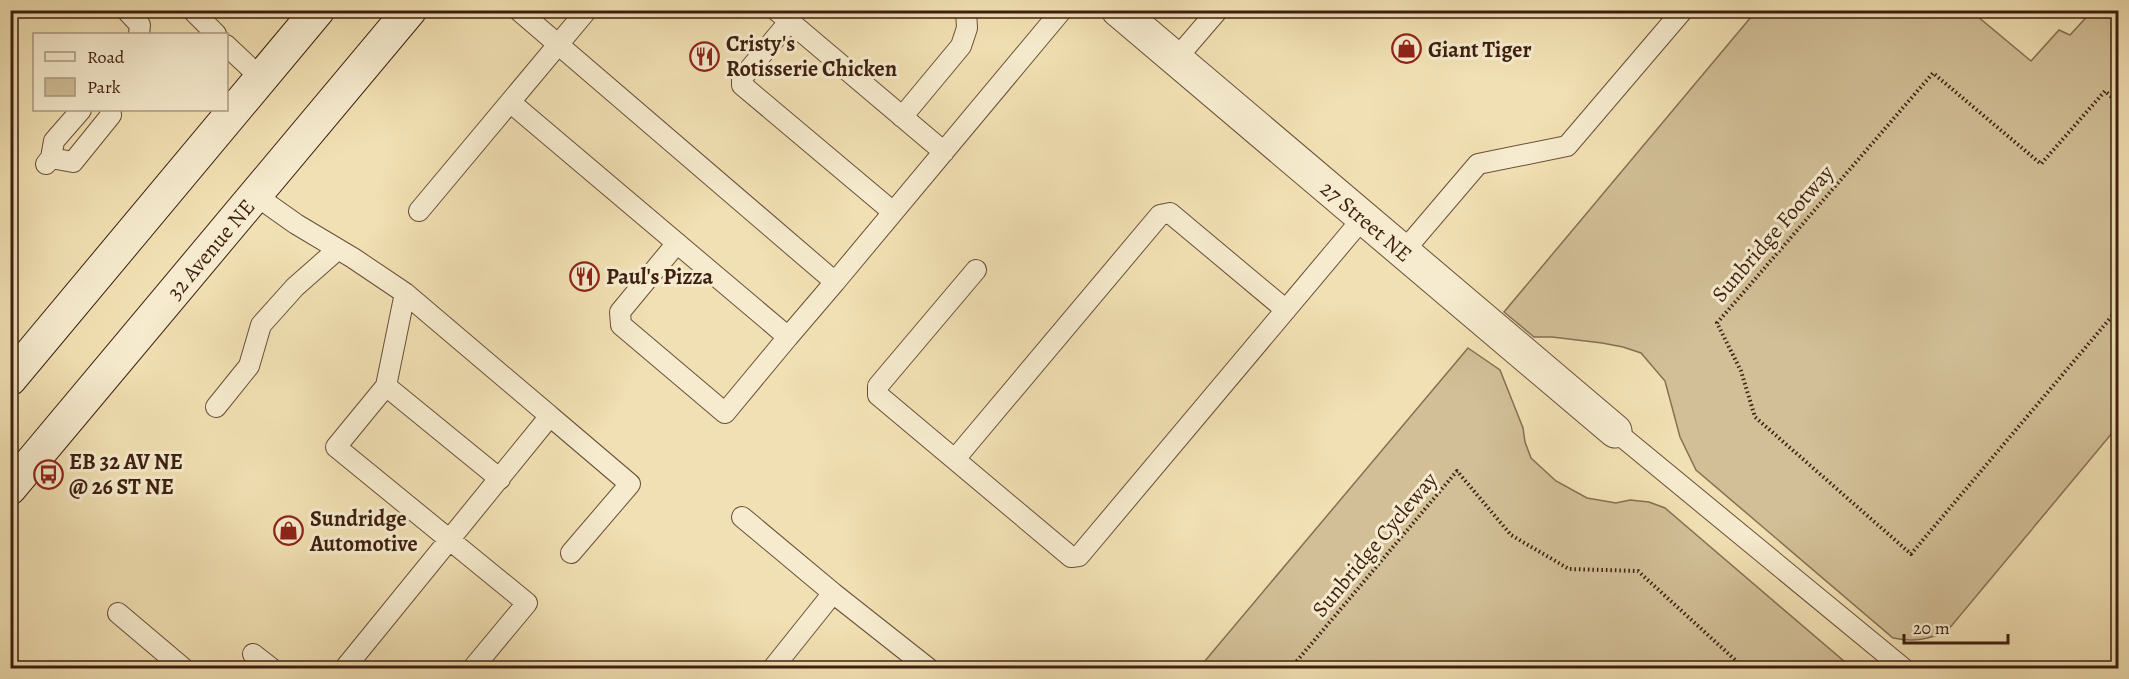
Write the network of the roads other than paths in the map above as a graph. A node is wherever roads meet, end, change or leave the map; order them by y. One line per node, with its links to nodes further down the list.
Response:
1 (126, 10): 13 (lane)
2 (192, 10): 14 (lane)
3 (318, 10): 18 (main road)
4 (410, 10): 24 (main road, 32 Avenue NE)
5 (518, 10): 15 (lane)
6 (587, 10): 15 (lane)
7 (966, 10): 22 (lane)
8 (1062, 10): 23 (lane)
9 (1118, 10): 17 (main road, 27 Street NE)
10 (1218, 10): 17 (lane)
11 (1683, 10): 30 (lane)
12 (783, 16): 22 (lane); 26 (lane)
13 (139, 33)
14 (215, 33)
15 (558, 45): 19 (lane); 32 (lane)
16 (228, 47): 18 (lane)
17 (1175, 60): 27 (main road, 27 Street NE)
18 (262, 79): 36 (main road)
19 (510, 102): 25 (lane); 28 (lane)
20 (80, 111): 21 (lane)
21 (110, 111)
22 (902, 117): 23 (lane)
23 (944, 152): 26 (lane)
24 (255, 195): 29 (lane); 43 (main road, 32 Avenue NE)
25 (419, 211)
26 (894, 212): 32 (lane)
27 (1363, 218): 30 (main road, 27 Street NE); 34 (lane)
28 (677, 243): 35 (lane); 35 (lane)
29 (338, 250): 33 (lane); 38 (lane)
30 (1402, 252): 40 (main road, 27 Street NE)
31 (976, 270): 41 (lane)
32 (835, 282): 35 (lane)
33 (405, 293): 37 (lane); 39 (lane)
34 (1286, 310): 41 (lane); 41 (lane)
35 (788, 337)
36 (11, 378)
37 (387, 386): 42 (lane); 45 (lane)
38 (216, 407)
39 (550, 416): 42 (lane); 46 (lane)
40 (1615, 431): 56 (lane)
41 (955, 459)
42 (500, 478): 45 (lane)
43 (10, 488)
44 (742, 517): 47 (lane)
45 (449, 540): 53 (lane); 54 (lane)
46 (571, 553)
47 (833, 593): 50 (lane); 55 (lane)
48 (118, 613): 51 (lane)
49 (253, 654): 52 (lane)
50 (928, 668)
51 (183, 669)
52 (271, 669)
53 (345, 669)
54 (473, 669)
55 (773, 669)
56 (1903, 669)

